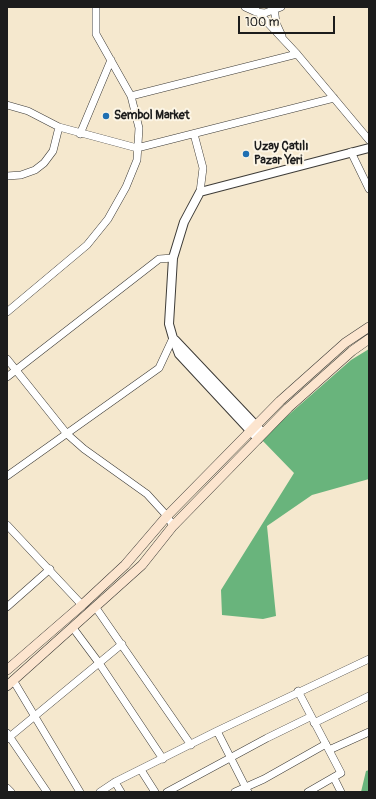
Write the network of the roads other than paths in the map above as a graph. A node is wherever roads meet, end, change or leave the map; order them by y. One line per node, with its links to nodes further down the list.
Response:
1 (96, 7): 7 (street)
2 (245, 7): 4 (street)
3 (276, 8): 4 (street); 5 (street)
4 (255, 10): 5 (street)
5 (284, 40): 6 (street)
6 (297, 54): 8 (street); 9 (street)
7 (111, 60): 8 (street); 12 (street)
8 (131, 96): 15 (street)
9 (334, 98): 13 (street); 14 (street)
10 (7, 105): 11 (street)
11 (59, 127): 12 (street); 18 (street)
12 (80, 134): 15 (street)
13 (194, 134): 15 (street); 20 (street)
14 (369, 140)
15 (137, 148): 22 (street)
16 (369, 148): 17 (street)
17 (351, 152): 19 (street); 20 (street)
18 (7, 176)
19 (369, 189)
20 (200, 192): 21 (street)
21 (173, 258): 24 (street); 27 (street)
22 (7, 312)
23 (369, 327): 29 (main road)
24 (173, 338): 29 (street); 30 (street)
25 (369, 339): 31 (main road)
26 (7, 359): 27 (street)
27 (17, 371): 28 (street); 30 (street)
28 (7, 377)
29 (254, 428): 31 (street); 33 (main road)
30 (68, 434): 32 (street); 33 (street)
31 (261, 436): 35 (main road)
32 (7, 476)
33 (167, 516): 35 (street); 38 (main road)
34 (7, 525): 36 (street)
35 (173, 526): 39 (main road)
36 (50, 569): 37 (street); 38 (street)
37 (9, 602)
38 (82, 605): 44 (main road)
39 (96, 608): 40 (main road); 41 (street)
40 (73, 628): 43 (street); 45 (main road)
41 (122, 644): 43 (street); 53 (street)
42 (369, 659): 46 (street)
43 (99, 662): 48 (street); 55 (street)
44 (7, 670)
45 (10, 683): 48 (street)
46 (298, 691): 49 (street); 50 (street)
47 (369, 696): 49 (street)
48 (34, 717): 52 (street); 64 (street)
49 (312, 720): 54 (street); 56 (street)
50 (217, 731): 53 (street); 56 (street)
51 (369, 732): 54 (street)
52 (8, 736): 63 (street)
53 (191, 745): 55 (street)
54 (327, 747): 58 (street); 61 (street)
55 (163, 759): 57 (street)
56 (231, 759): 61 (street); 68 (street)
57 (141, 770): 59 (street); 67 (street)
58 (334, 778): 70 (street); 71 (street)
59 (115, 782): 65 (street); 66 (street)
60 (7, 788): 62 (street)
61 (246, 789): 69 (street)
62 (11, 792)
63 (47, 792)
64 (80, 792)
65 (100, 792)
66 (121, 792)
67 (155, 792)
68 (168, 792)
69 (235, 792)
70 (308, 792)
71 (341, 792)

